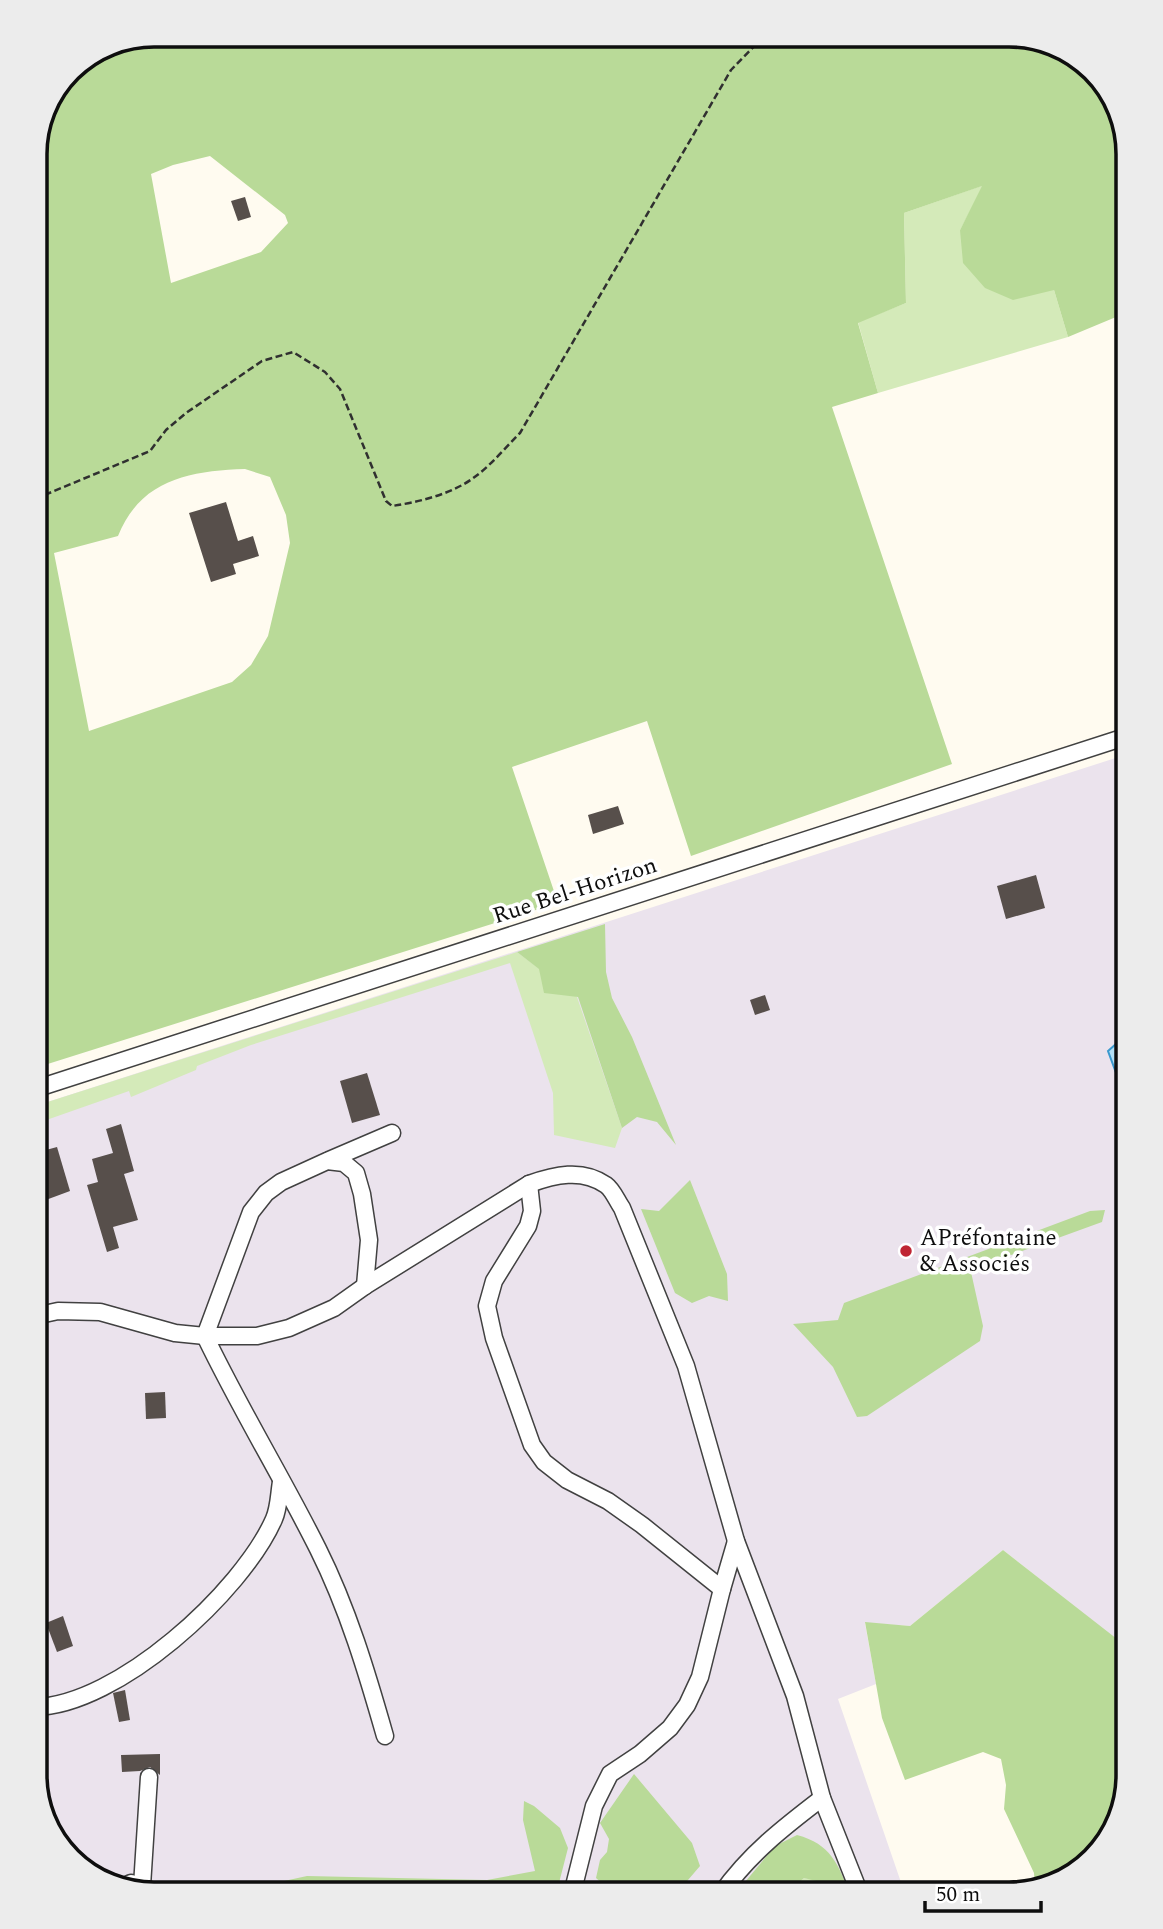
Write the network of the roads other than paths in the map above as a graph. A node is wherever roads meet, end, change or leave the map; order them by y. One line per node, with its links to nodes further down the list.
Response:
1 (1116, 740): 2 (street, Rue Bel-Horizon)
2 (47, 1085)
3 (392, 1133): 4 (street)
4 (327, 1161): 6 (street); 8 (street)
5 (529, 1184): 6 (street); 10 (street); 11 (street)
6 (365, 1286): 8 (street)
7 (47, 1313): 8 (street)
8 (205, 1336): 9 (street)
9 (281, 1482): 12 (street); 13 (street)
10 (736, 1541): 11 (street); 15 (street)
11 (722, 1589): 17 (street)
12 (47, 1706)
13 (385, 1736)
14 (149, 1777): 16 (street)
15 (822, 1798): 18 (street); 19 (street)
16 (145, 1882)
17 (573, 1882)
18 (729, 1882)
19 (855, 1882)

